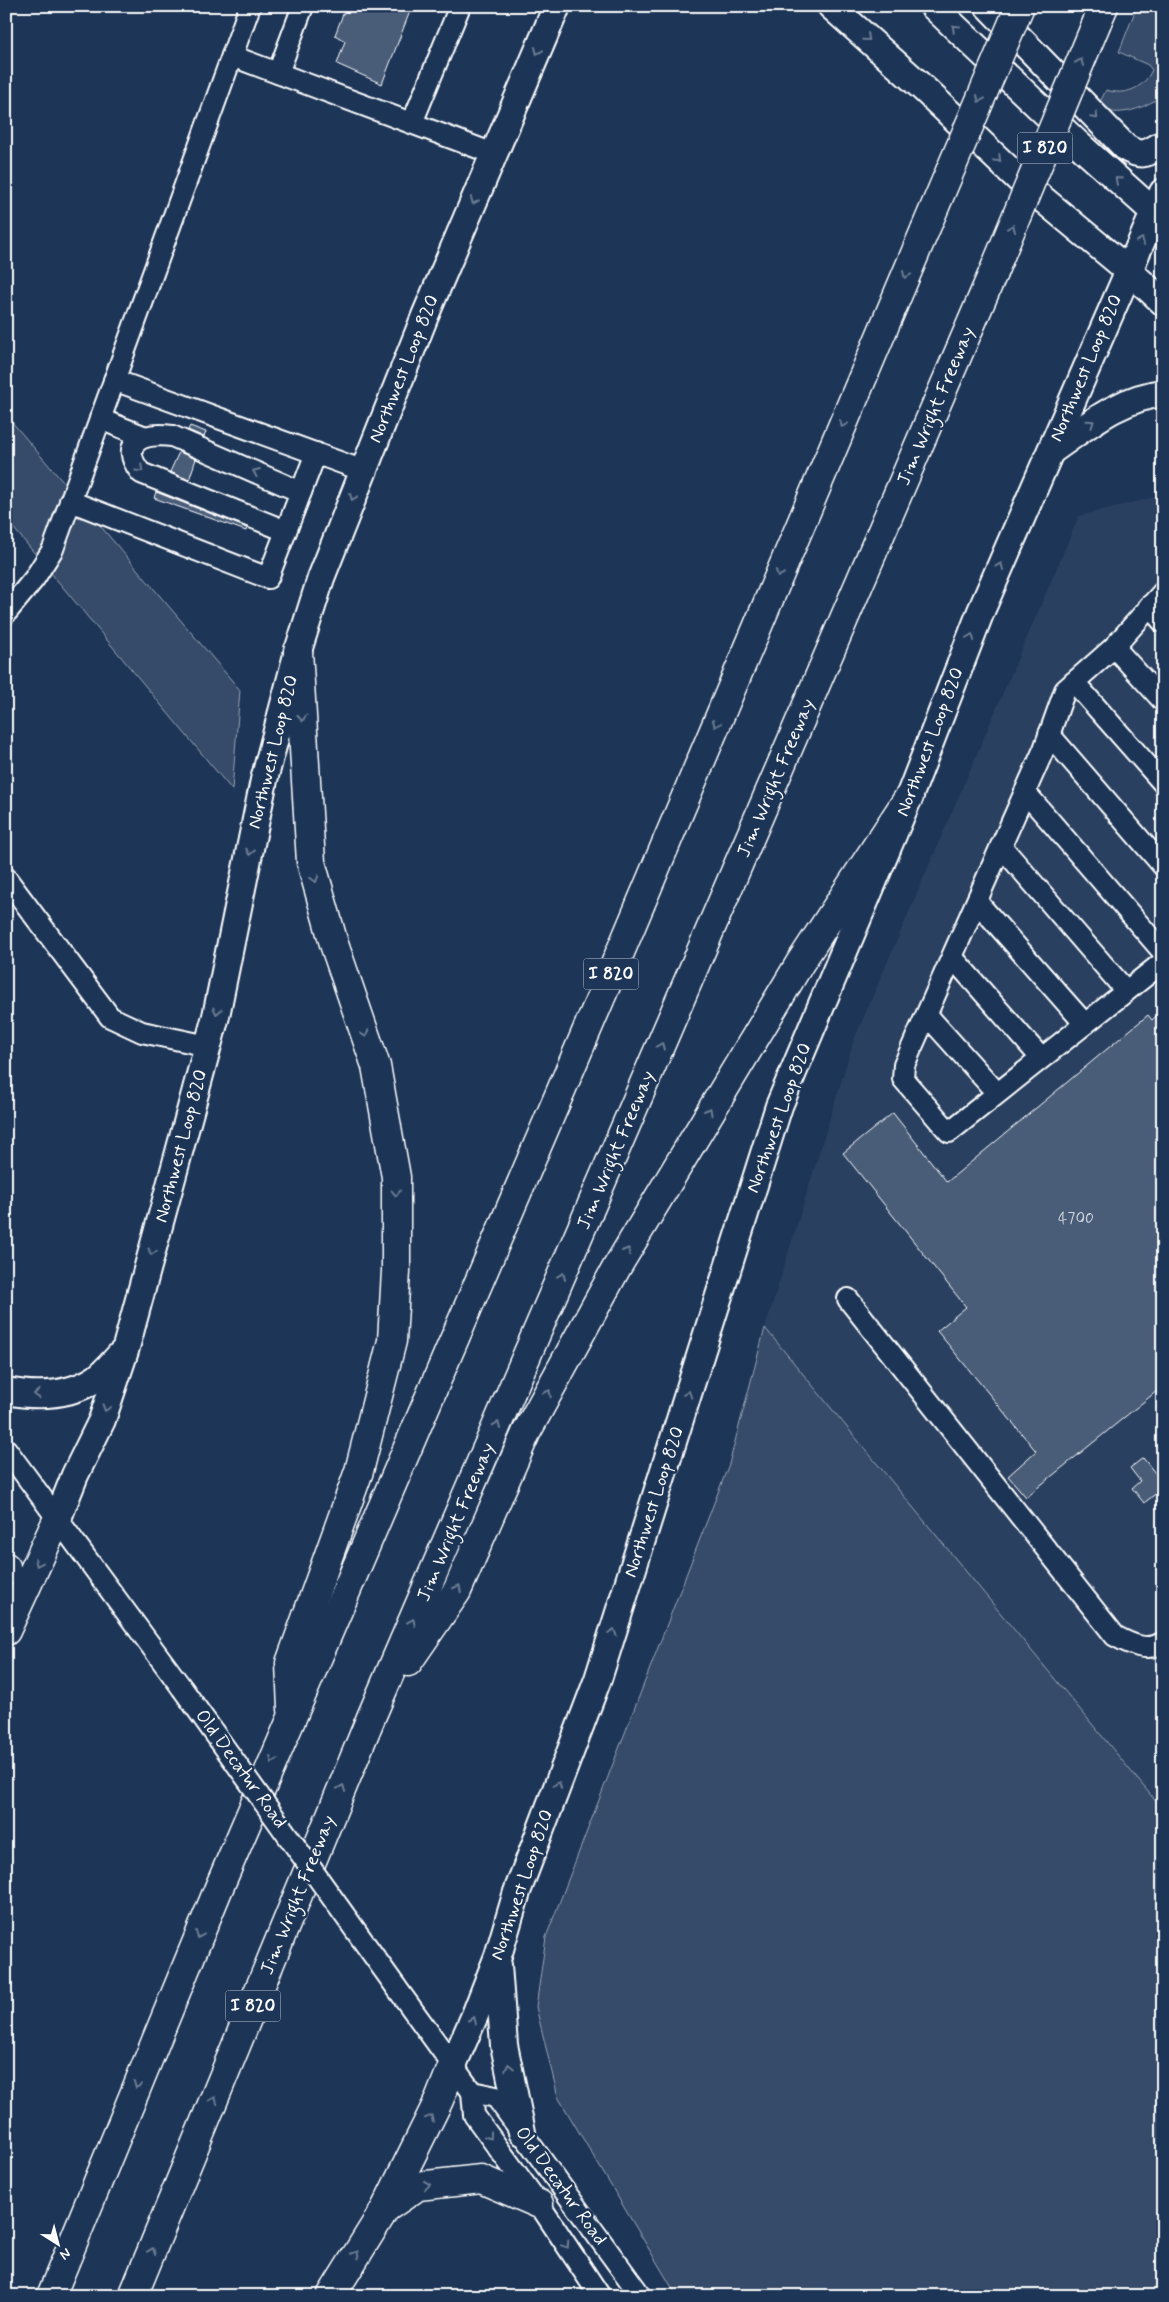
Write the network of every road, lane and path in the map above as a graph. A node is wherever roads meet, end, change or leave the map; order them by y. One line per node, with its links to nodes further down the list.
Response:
1 (250, 6): 10 (street)
2 (303, 6): 11 (street)
3 (460, 6): 12 (street)
4 (557, 6): 14 (main road, Northwest Loop 820, one-way to 14)
5 (831, 6): 16 (main road, one-way to 16)
6 (933, 6): 15 (main road, one-way to 6)
7 (988, 6): 13 (main road, one-way to 13)
8 (1020, 6): 60 (highway, I 820, one-way to 60, bridge)
9 (1100, 14): 61 (highway, Jim Wright Freeway / I 820, one-way to 9, bridge)
10 (232, 56): 11 (street); 18 (street)
11 (278, 73): 12 (street)
12 (412, 123): 14 (street)
13 (1163, 144)
14 (494, 154): 24 (main road, Northwest Loop 820, one-way to 24)
15 (1160, 208): 16 (main road, Northwest Loop 820, one-way to 15)
16 (1128, 270): 17 (main road); 22 (main road, Northwest Loop 820)
17 (1163, 302)
18 (114, 380): 20 (street); 23 (street)
19 (1163, 393): 22 (main road, one-way to 19)
20 (100, 419): 21 (street); 26 (street)
21 (142, 436): 25 (street, one-way to 21); 27 (street, one-way to 27)
22 (1050, 451): 39 (main road, Northwest Loop 820, one-way to 22)
23 (316, 453): 24 (street); 25 (street)
24 (364, 471): 33 (main road, Northwest Loop 820, one-way to 33)
25 (301, 492): 27 (street)
26 (70, 501): 27 (street); 30 (street)
27 (286, 530)
28 (1163, 592): 29 (street)
29 (1149, 606): 31 (street); 32 (street)
30 (6, 613)
31 (1163, 622)
32 (1114, 647): 34 (street); 35 (street)
33 (298, 651): 50 (main road, Northwest Loop 820, one-way to 50); 60 (highway, one-way to 60)
34 (1074, 682): 36 (street); 37 (street)
35 (1163, 701)
36 (1049, 734): 38 (street); 41 (street)
37 (1163, 783)
38 (1025, 792): 40 (street); 44 (street)
39 (909, 797): 61 (highway, one-way to 39); 62 (main road, Northwest Loop 820, one-way to 39)
40 (1001, 846): 43 (street); 47 (street)
41 (1163, 866)
42 (6, 878): 50 (street)
43 (978, 903): 45 (street); 49 (street)
44 (1163, 952)
45 (953, 958): 48 (street); 51 (street)
46 (1163, 962): 47 (street)
47 (1126, 991): 49 (street)
48 (927, 1015): 52 (street); 52 (street)
49 (1085, 1024): 51 (street)
50 (208, 1046): 54 (main road, Northwest Loop 820, one-way to 54)
51 (1041, 1058): 52 (street)
52 (998, 1093)
53 (848, 1299): 59 (street)
54 (125, 1351): 55 (main road, one-way to 55); 57 (main road, Northwest Loop 820, one-way to 57)
55 (6, 1391)
56 (6, 1449): 57 (street, Old Decatur Road)
57 (58, 1518): 58 (highway, one-way to 58); 63 (street, Old Decatur Road, bridge)
58 (6, 1631)
59 (1163, 1642)
60 (292, 1715): 68 (highway, I 820, one-way to 68)
61 (372, 1715): 69 (highway, Jim Wright Freeway / I 820, one-way to 61)
62 (498, 1956): 63 (main road, Northwest Loop 820, one-way to 62); 65 (main road, one-way to 62)
63 (452, 2064): 64 (street, Old Decatur Road); 67 (highway, one-way to 63)
64 (472, 2092): 65 (street, Old Decatur Road); 66 (street, Old Decatur Road, one-way to 66)
65 (522, 2132): 72 (street, Old Decatur Road)
66 (539, 2204): 67 (highway, one-way to 66); 71 (street, Old Decatur Road, one-way to 71)
67 (385, 2209): 70 (highway, one-way to 67)
68 (51, 2296)
69 (133, 2296)
70 (330, 2296)
71 (600, 2296)
72 (640, 2296)

